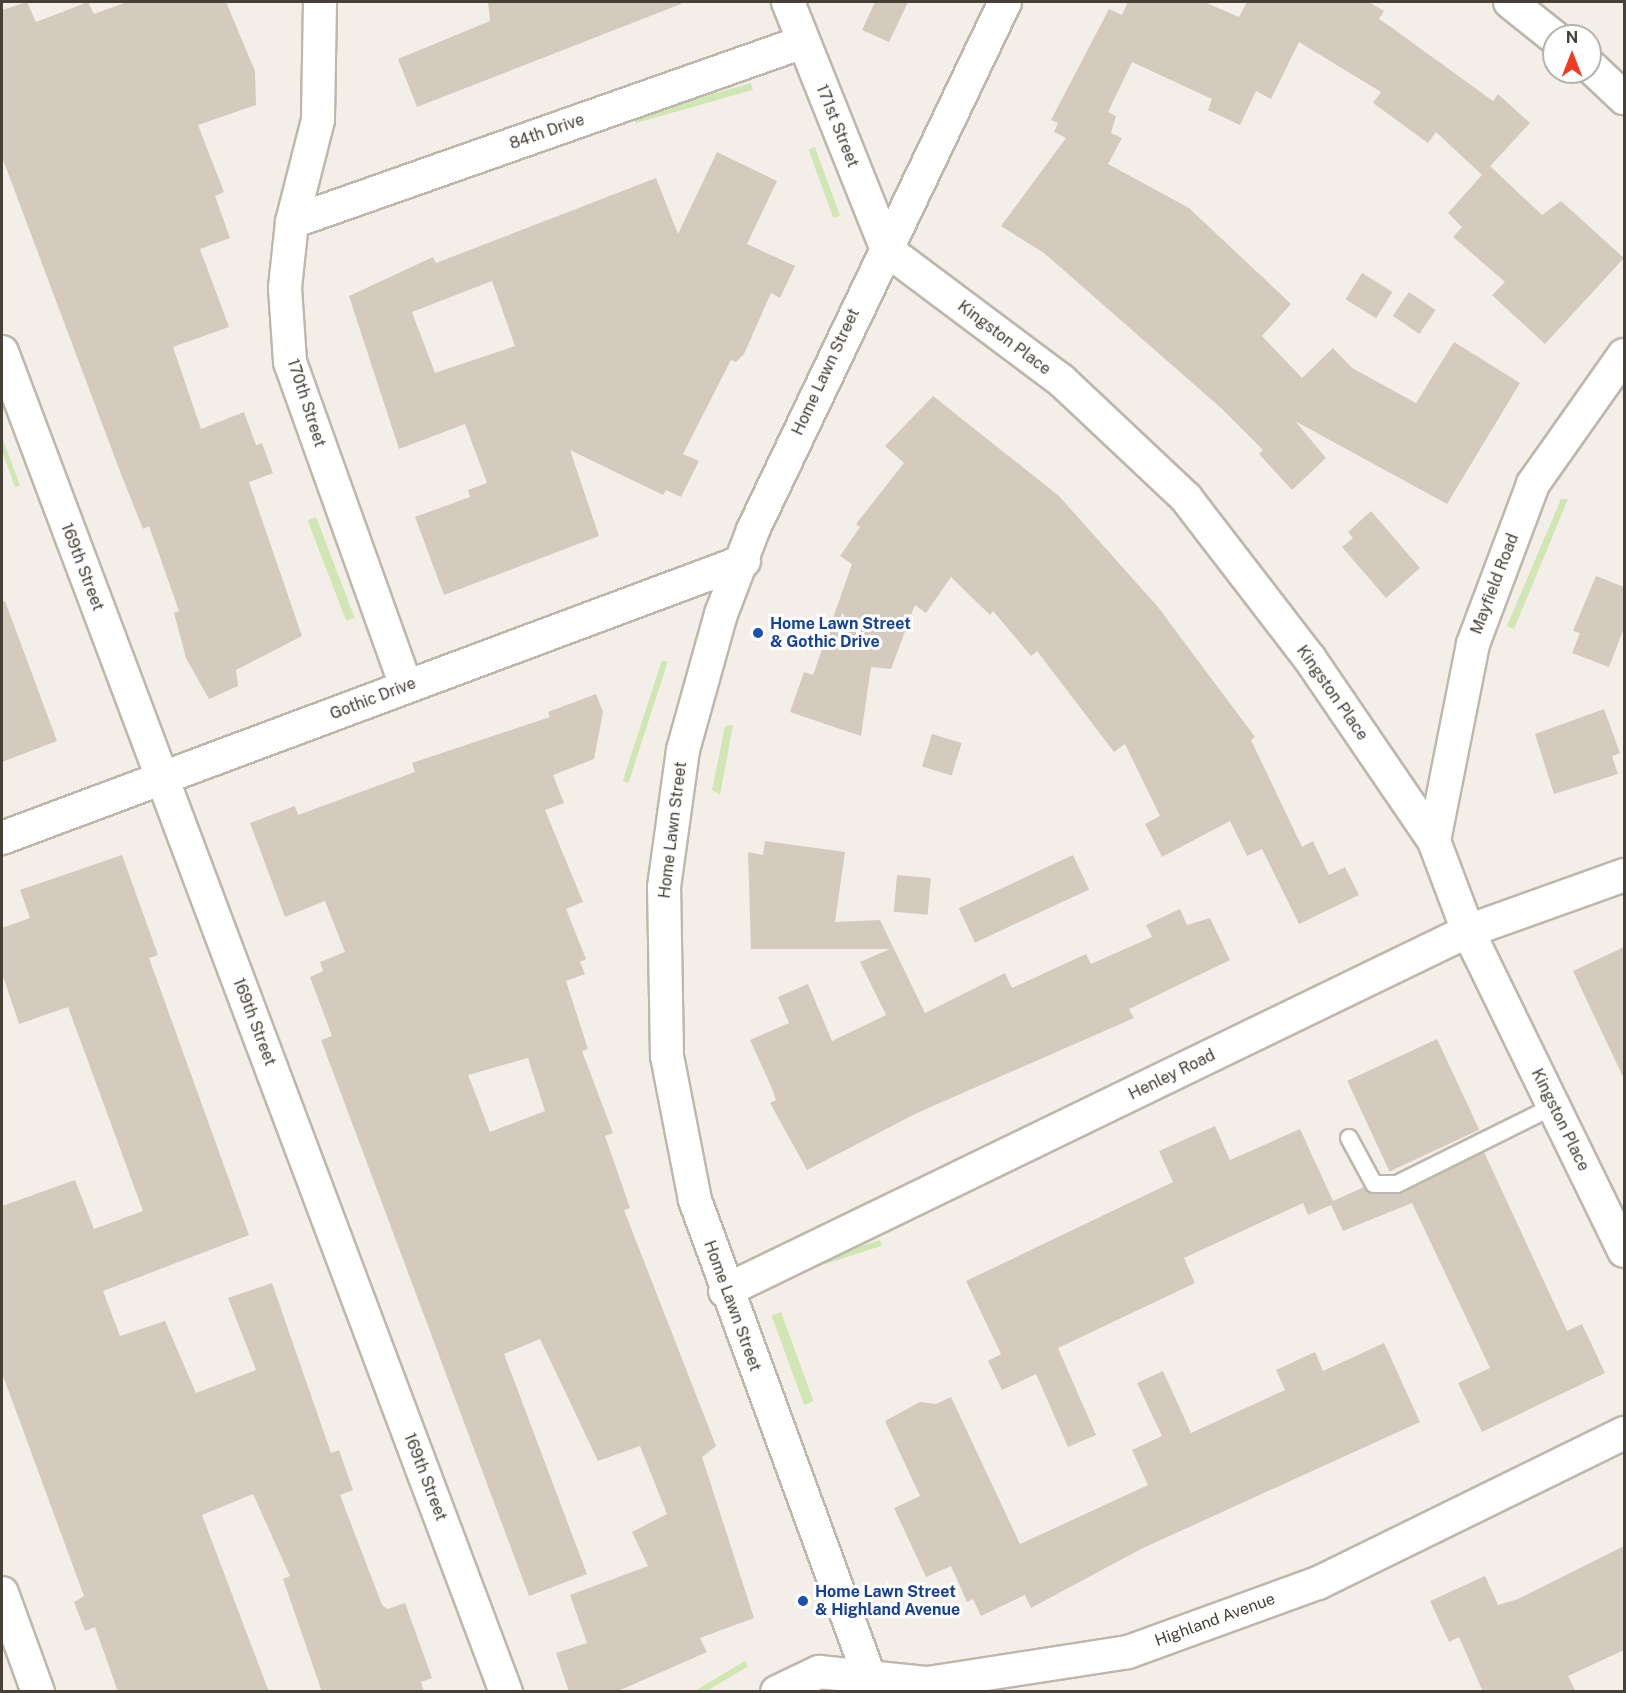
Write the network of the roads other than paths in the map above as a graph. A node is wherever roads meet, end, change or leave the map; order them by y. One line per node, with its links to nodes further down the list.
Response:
1 (320, 2): 9 (street, 170th Street)
2 (788, 2): 6 (street, 171st Street)
3 (1005, 2): 10 (street, Home Lawn Street)
4 (1510, 2): 5 (street)
5 (1542, 27)
6 (803, 42): 9 (street, 84th Drive); 10 (street, 171st Street)
7 (1602, 77): 8 (street)
8 (1624, 98)
9 (292, 222): 14 (street, 170th Street)
10 (887, 250): 13 (street, Home Lawn Street); 17 (street, Kingston Place)
11 (2, 352): 15 (street, 169th Street)
12 (1624, 355): 17 (street, Mayfield Road)
13 (744, 561): 14 (street, Gothic Drive); 23 (street, Home Lawn Street)
14 (406, 686): 15 (street, Gothic Drive)
15 (162, 778): 16 (street, Gothic Drive); 28 (street, 169th Street)
16 (2, 838)
17 (1434, 841): 19 (street, Kingston Place)
18 (1624, 874): 19 (street, Henley Road)
19 (1468, 931): 20 (street, Kingston Place); 23 (street, Henley Road)
20 (1554, 1106): 21 (lane); 22 (street, Kingston Place)
21 (1349, 1138)
22 (1624, 1251)
23 (725, 1291): 26 (street, Home Lawn Street)
24 (1624, 1433): 26 (street, Highland Avenue)
25 (2, 1593): 27 (street)
26 (873, 1684): 29 (street, Highland Avenue)
27 (38, 1692)
28 (506, 1692)
29 (777, 1692)

